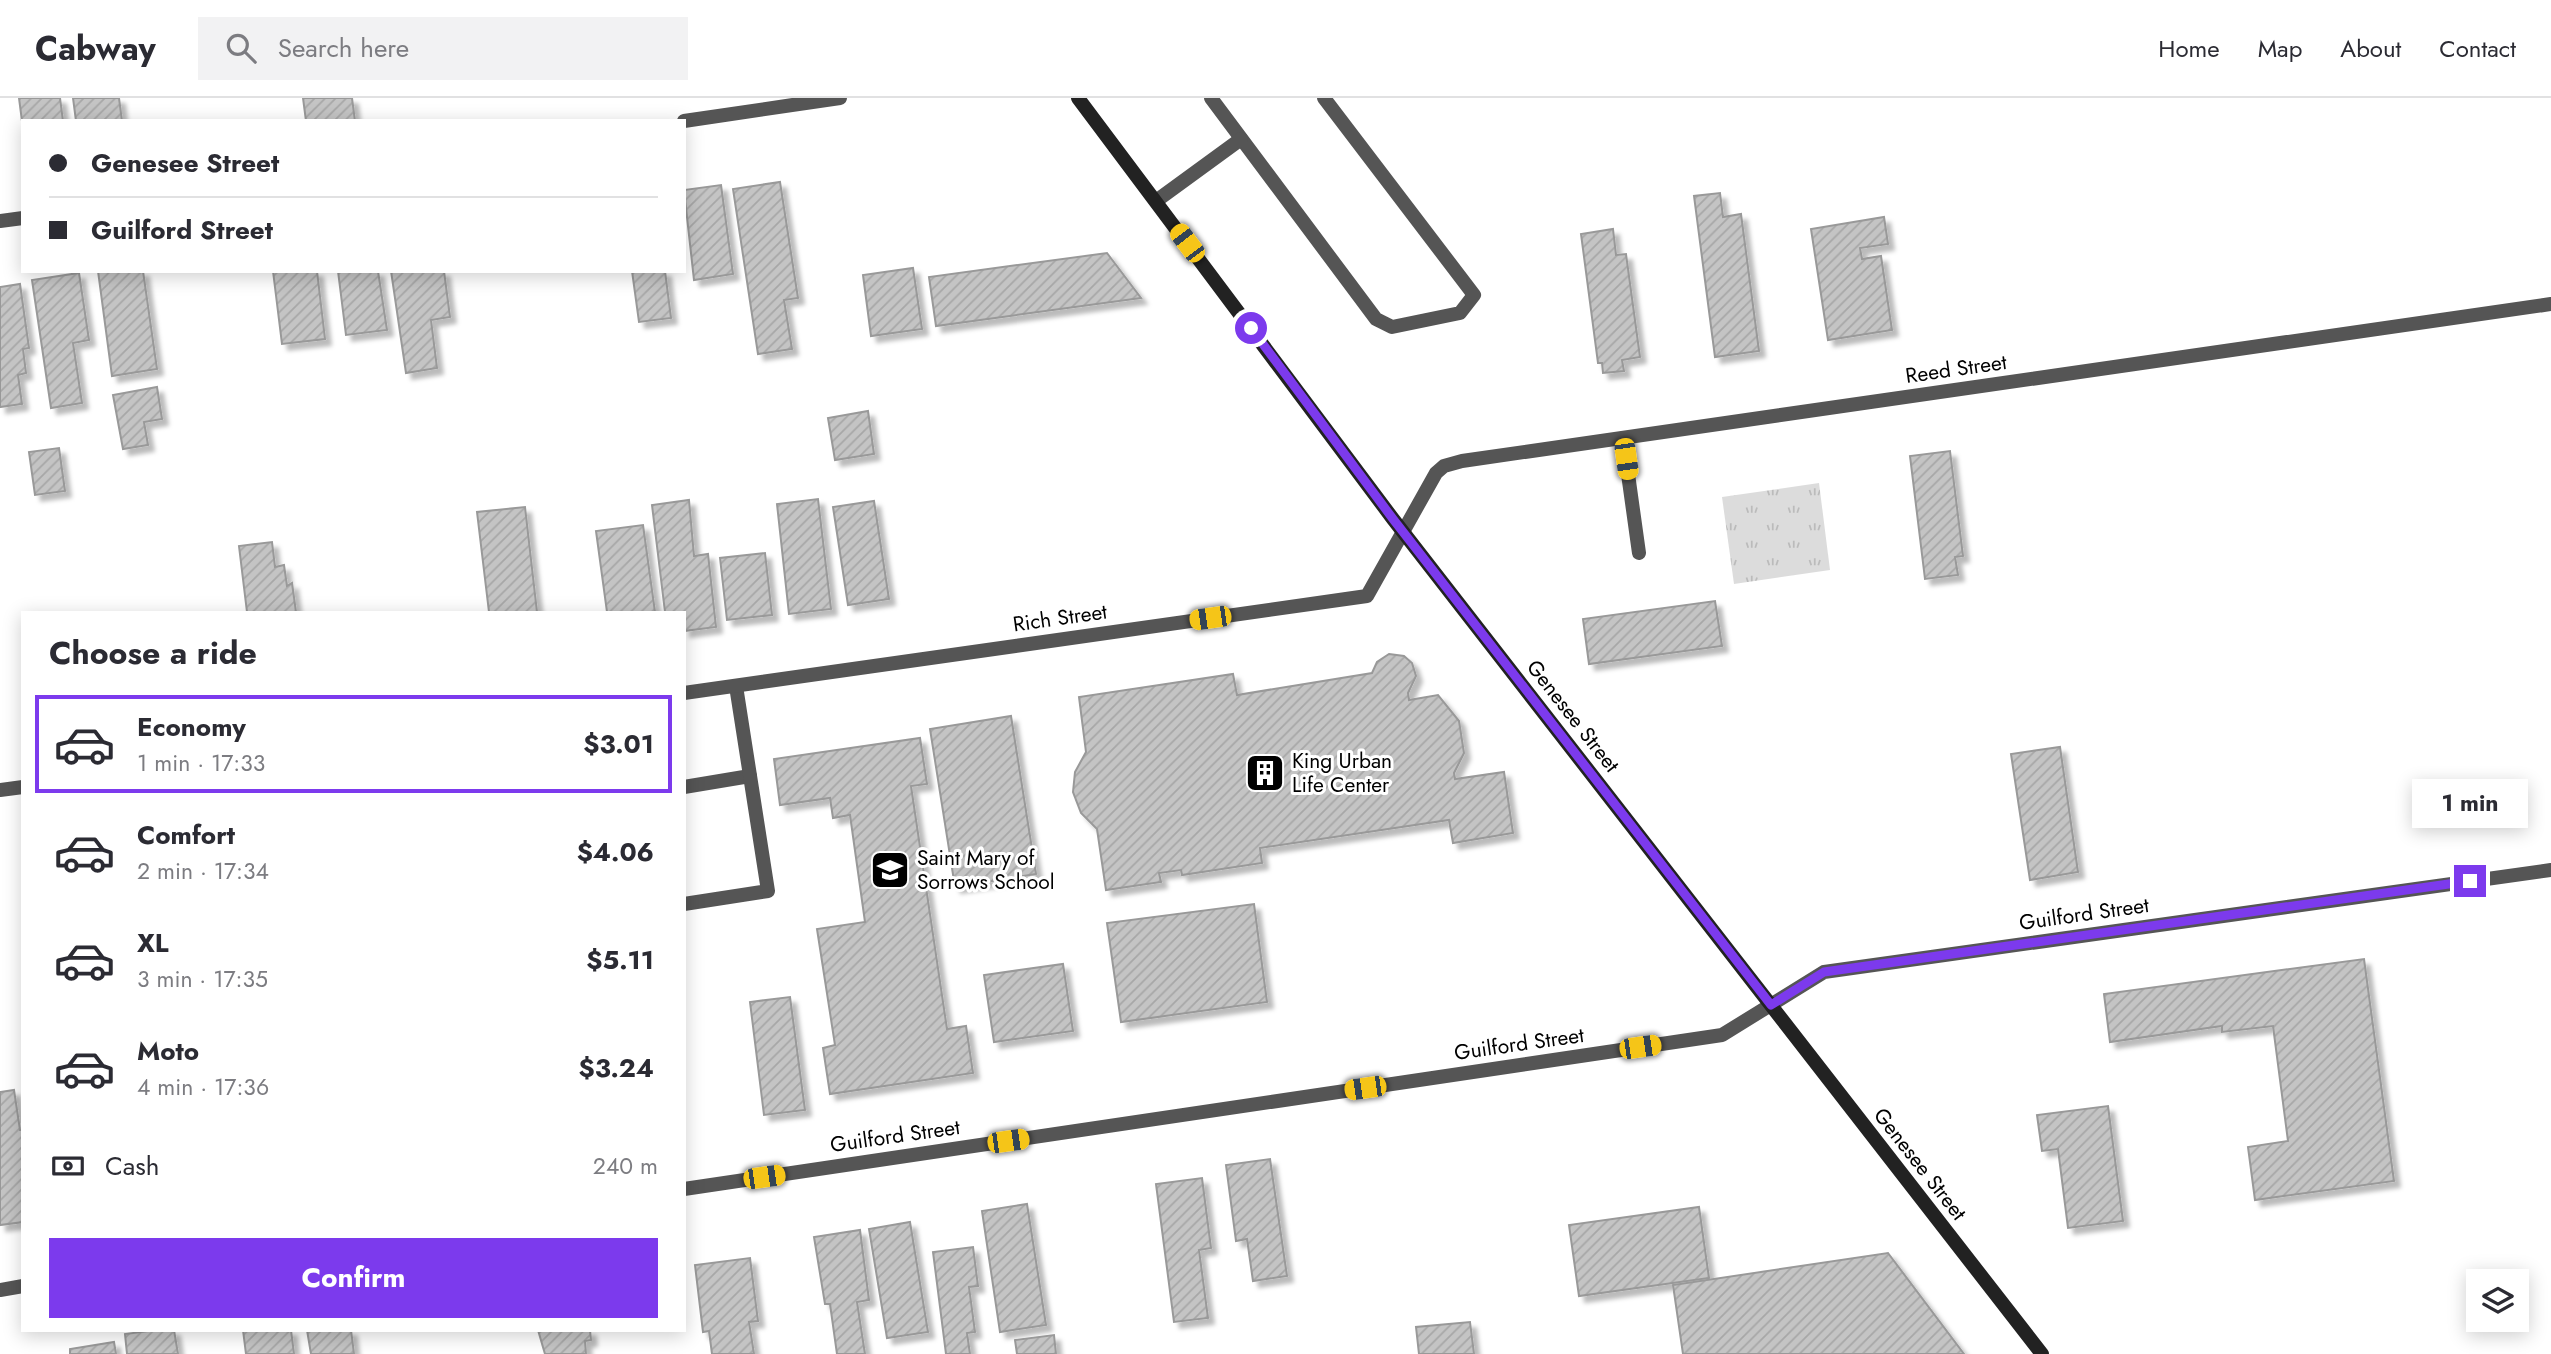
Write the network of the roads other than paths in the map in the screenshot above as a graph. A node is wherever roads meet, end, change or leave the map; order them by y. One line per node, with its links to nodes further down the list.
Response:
1 (840, 98): 5 (street)
2 (1078, 98): 7 (main road, Genesee Street)
3 (1211, 98): 6 (street)
4 (1324, 98): 6 (street)
5 (686, 121)
6 (1241, 139): 7 (street)
7 (1156, 201): 12 (main road, Genesee Street)
8 (21, 218): 9 (street)
9 (0, 221)
10 (2551, 304): 11 (street, Reed Street)
11 (1623, 438): 12 (street, Reed Street); 13 (street)
12 (1404, 531): 14 (street, Rich Street); 22 (main road, Genesee Street)
13 (1639, 553)
14 (736, 686): 15 (street, Rich Street); 16 (street)
15 (686, 693)
16 (750, 776): 18 (street); 21 (street)
17 (21, 787): 19 (street)
18 (686, 787)
19 (0, 790)
20 (2551, 870): 22 (street, Guilford Street)
21 (686, 904)
22 (1771, 1005): 23 (street, Guilford Street); 26 (main road, Genesee Street)
23 (686, 1189)
24 (21, 1286): 25 (street)
25 (0, 1290)
26 (2042, 1354)

